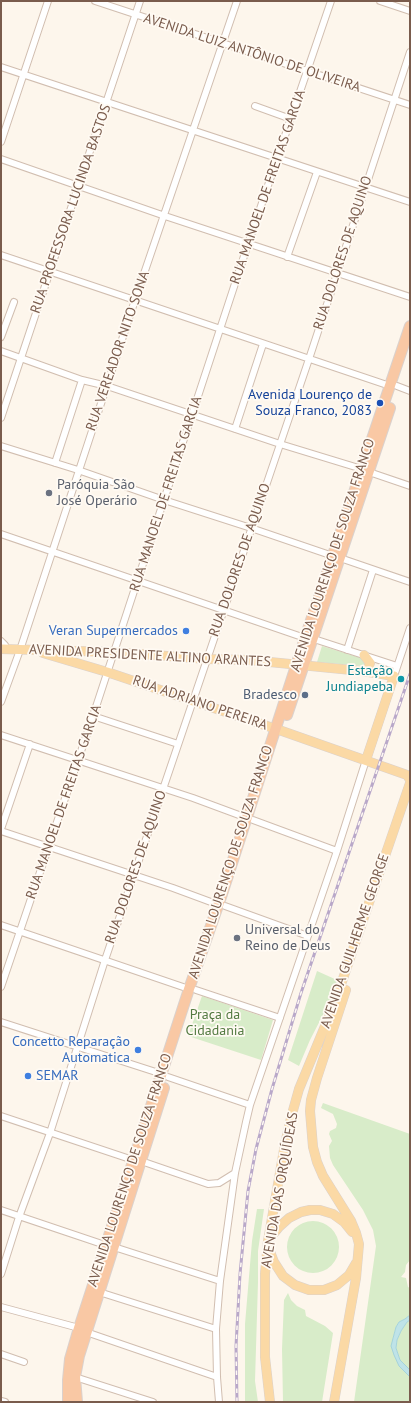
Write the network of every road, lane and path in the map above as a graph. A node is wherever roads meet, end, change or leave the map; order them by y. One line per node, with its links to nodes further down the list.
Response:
1 (48, 1): 13 (street)
2 (95, 1): 8 (street, AVENIDA LUIZ ANTÔNIO DE OLIVEIRA)
3 (140, 1): 8 (street, RUA PROFESSORA LUCINDA BASTOS)
4 (237, 1): 9 (street, RUA VEREADOR NITO SONA)
5 (331, 1): 12 (street, RUA MANOEL DE FREITAS GARCIA)
6 (380, 1): 7 (street)
7 (410, 11)
8 (136, 15): 9 (street, AVENIDA LUIZ ANTÔNIO DE OLIVEIRA); 15 (street, RUA PROFESSORA LUCINDA BASTOS)
9 (223, 44): 12 (street, AVENIDA LUIZ ANTÔNIO DE OLIVEIRA); 19 (street, RUA VEREADOR NITO SONA)
10 (410, 52): 14 (street, RUA DOLORES DE AQUINO)
11 (1, 67): 13 (street)
12 (308, 71): 14 (street, AVENIDA LUIZ ANTÔNIO DE OLIVEIRA); 18 (street, RUA MANOEL DE FREITAS GARCIA)
13 (24, 74): 15 (street); 20 (street)
14 (395, 100): 16 (street, AVENIDA LUIZ ANTÔNIO DE OLIVEIRA); 25 (street, RUA DOLORES DE AQUINO)
15 (107, 102): 19 (street); 24 (street, RUA PROFESSORA LUCINDA BASTOS)
16 (410, 105)
17 (255, 106): 18 (street)
18 (291, 119): 22 (street, RUA MANOEL DE FREITAS GARCIA)
19 (194, 131): 22 (street); 27 (street, RUA VEREADOR NITO SONA)
20 (1, 142)
21 (1, 159): 24 (street)
22 (278, 159): 23 (street); 28 (street, RUA MANOEL DE FREITAS GARCIA)
23 (317, 172): 25 (street); 30 (street)
24 (78, 185): 27 (street); 31 (street, RUA PROFESSORA LUCINDA BASTOS)
25 (366, 188): 26 (street); 32 (street, RUA DOLORES DE AQUINO)
26 (410, 202)
27 (165, 216): 28 (street); 34 (street, RUA VEREADOR NITO SONA)
28 (248, 244): 30 (street); 37 (street, RUA MANOEL DE FREITAS GARCIA)
29 (1, 255): 31 (street)
30 (287, 256): 32 (street)
31 (49, 271): 34 (street); 42 (street, RUA PROFESSORA LUCINDA BASTOS)
32 (337, 273): 33 (street); 43 (street, RUA DOLORES DE AQUINO)
33 (410, 297)
34 (135, 300): 37 (street); 45 (street, RUA VEREADOR NITO SONA)
35 (14, 302): 38 (street)
36 (410, 326): 46 (highway, AVENIDA LOURENÇO DE SOUZA FRANCO)
37 (221, 329): 39 (street); 48 (street, RUA MANOEL DE FREITAS GARCIA)
38 (1, 337)
39 (264, 344): 43 (street); 50 (street)
40 (410, 347): 46 (highway, AVENIDA LOURENÇO DE SOUZA FRANCO)
41 (1, 351): 42 (street)
42 (22, 358): 44 (street); 49 (street, RUA PROFESSORA LUCINDA BASTOS)
43 (308, 359): 46 (street); 51 (street, RUA DOLORES DE AQUINO)
44 (82, 380): 45 (street); 53 (street)
45 (107, 386): 48 (street); 54 (street, RUA VEREADOR NITO SONA)
46 (393, 386): 47 (street); 55 (highway, AVENIDA LOURENÇO DE SOUZA FRANCO)
47 (410, 391)
48 (192, 414): 50 (street); 57 (street, RUA MANOEL DE FREITAS GARCIA)
49 (1, 418)
50 (235, 429): 51 (street)
51 (280, 444): 55 (street); 58 (street, RUA DOLORES DE AQUINO)
52 (1, 446): 53 (street)
53 (55, 463): 54 (street)
54 (78, 470): 57 (street); 60 (street, RUA VEREADOR NITO SONA)
55 (365, 470): 56 (street); 61 (highway, AVENIDA LOURENÇO DE SOUZA FRANCO)
56 (410, 486)
57 (164, 500): 58 (street); 63 (street, RUA MANOEL DE FREITAS GARCIA)
58 (251, 528): 61 (street); 65 (street, RUA DOLORES DE AQUINO)
59 (1, 534): 60 (street)
60 (51, 551): 63 (street); 69 (street, RUA VEREADOR NITO SONA)
61 (336, 557): 62 (street); 67 (highway, AVENIDA LOURENÇO DE SOUZA FRANCO)
62 (373, 570): 64 (street); 71 (street)
63 (137, 580): 65 (street); 72 (street, RUA MANOEL DE FREITAS GARCIA)
64 (410, 582)
65 (223, 610): 67 (street); 74 (street, RUA DOLORES DE AQUINO)
66 (410, 628): 76 (street)
67 (310, 638): 71 (street); 75 (highway, AVENIDA LOURENÇO DE SOUZA FRANCO)
68 (2, 646): 69 (main road, AVENIDA PRESIDENTE ALTINO ARANTES)
69 (20, 650): 70 (main road, AVENIDA PRESIDENTE ALTINO ARANTES); 81 (street, RUA VEREADOR NITO SONA)
70 (32, 650): 72 (main road, AVENIDA PRESIDENTE ALTINO ARANTES); 78 (main road, RUA ADRIANO PEREIRA)
71 (346, 650): 73 (street)
72 (114, 652): 74 (main road, AVENIDA PRESIDENTE ALTINO ARANTES); 78 (street, RUA MANOEL DE FREITAS GARCIA)
73 (364, 655): 76 (street); 77 (main road)
74 (206, 659): 75 (main road, AVENIDA PRESIDENTE ALTINO ARANTES); 80 (street, RUA DOLORES DE AQUINO)
75 (301, 665): 77 (main road, AVENIDA PRESIDENTE ALTINO ARANTES); 83 (highway, AVENIDA LOURENÇO DE SOUZA FRANCO)
76 (397, 666): 79 (street)
77 (362, 671): 79 (main road, AVENIDA PRESIDENTE ALTINO ARANTES)
78 (107, 672): 80 (main road, RUA ADRIANO PEREIRA); 82 (street, RUA MANOEL DE FREITAS GARCIA)
79 (394, 676): 88 (main road)
80 (192, 701): 83 (main road, RUA ADRIANO PEREIRA); 86 (street, RUA DOLORES DE AQUINO)
81 (1, 702)
82 (93, 716): 86 (street); 87 (street, RUA MANOEL DE FREITAS GARCIA)
83 (279, 730): 88 (main road, RUA ADRIANO PEREIRA); 92 (highway, AVENIDA LOURENÇO DE SOUZA FRANCO)
84 (1, 734): 85 (street)
85 (30, 744): 87 (street); 93 (street)
86 (178, 744): 90 (street, RUA DOLORES DE AQUINO)
87 (78, 760): 90 (street); 94 (street, RUA MANOEL DE FREITAS GARCIA)
88 (366, 760): 89 (main road, RUA ADRIANO PEREIRA); 95 (street)
89 (409, 778): 108 (main road, AVENIDA GUILHERME GEORGE)
90 (163, 788): 92 (street); 96 (street, RUA DOLORES DE AQUINO)
91 (410, 800): 109 (main road, AVENIDA GUILHERME GEORGE)
92 (250, 819): 95 (street); 97 (highway, AVENIDA LOURENÇO DE SOUZA FRANCO)
93 (1, 830): 94 (street)
94 (48, 847): 96 (street); 99 (street, RUA MANOEL DE FREITAS GARCIA)
95 (338, 851): 100 (street)
96 (134, 875): 97 (street); 101 (street, RUA DOLORES DE AQUINO)
97 (222, 905): 100 (street); 103 (highway, AVENIDA LOURENÇO DE SOUZA FRANCO)
98 (1, 925): 99 (street)
99 (20, 931): 101 (street); 102 (street, RUA MANOEL DE FREITAS GARCIA)
100 (308, 936): 104 (street)
101 (105, 960): 103 (street); 106 (street, RUA DOLORES DE AQUINO)
102 (1, 987)
103 (193, 990): 104 (street); 107 (highway, AVENIDA LOURENÇO DE SOUZA FRANCO)
104 (280, 1018): 110 (street)
105 (1, 1022): 106 (street)
106 (77, 1046): 107 (street); 112 (street, RUA DOLORES DE AQUINO)
107 (165, 1075): 110 (street); 113 (highway, AVENIDA LOURENÇO DE SOUZA FRANCO)
108 (296, 1097): 118 (main road, AVENIDA DAS ORQUÍDEAS)
109 (311, 1100): 117 (main road, AVENIDA DAS ORQUÍDEAS)
110 (250, 1105): 114 (street)
111 (1, 1116): 112 (street)
112 (50, 1133): 113 (street); 116 (street, RUA DOLORES DE AQUINO)
113 (137, 1161): 114 (street); 119 (highway, AVENIDA LOURENÇO DE SOUZA FRANCO)
114 (235, 1173): 123 (street)
115 (1, 1210): 116 (street)
116 (19, 1217): 119 (street); 121 (street, RUA DOLORES DE AQUINO)
117 (358, 1240): 118 (main road); 120 (main road, AVENIDA DAS ORQUÍDEAS)
118 (268, 1243): 120 (main road); 138 (main road, AVENIDA DAS ORQUÍDEAS)
119 (110, 1246): 123 (street); 124 (highway, AVENIDA LOURENÇO DE SOUZA FRANCO); 127 (highway, AVENIDA LOURENÇO DE SOUZA FRANCO)
120 (359, 1251): 139 (main road, AVENIDA DAS ORQUÍDEAS)
121 (3, 1259): 122 (street, RUA DOLORES DE AQUINO)
122 (1, 1274)
123 (220, 1281): 126 (street)
124 (99, 1292): 126 (street); 127 (highway, AVENIDA LOURENÇO DE SOUZA FRANCO)
125 (1, 1307): 127 (street)
126 (216, 1329): 131 (street)
127 (82, 1330): 130 (highway, AVENIDA LOURENÇO DE SOUZA FRANCO); 131 (street); 134 (highway, AVENIDA LOURENÇO DE SOUZA FRANCO)
128 (1, 1354): 129 (street)
129 (24, 1362)
130 (75, 1377): 135 (highway, AVENIDA LOURENÇO DE SOUZA FRANCO); 136 (street)
131 (217, 1377): 137 (street)
132 (1, 1401): 133 (street)
133 (6, 1402)
134 (68, 1402)
135 (77, 1402)
136 (153, 1402)
137 (219, 1402)
138 (270, 1402)
139 (334, 1402)

